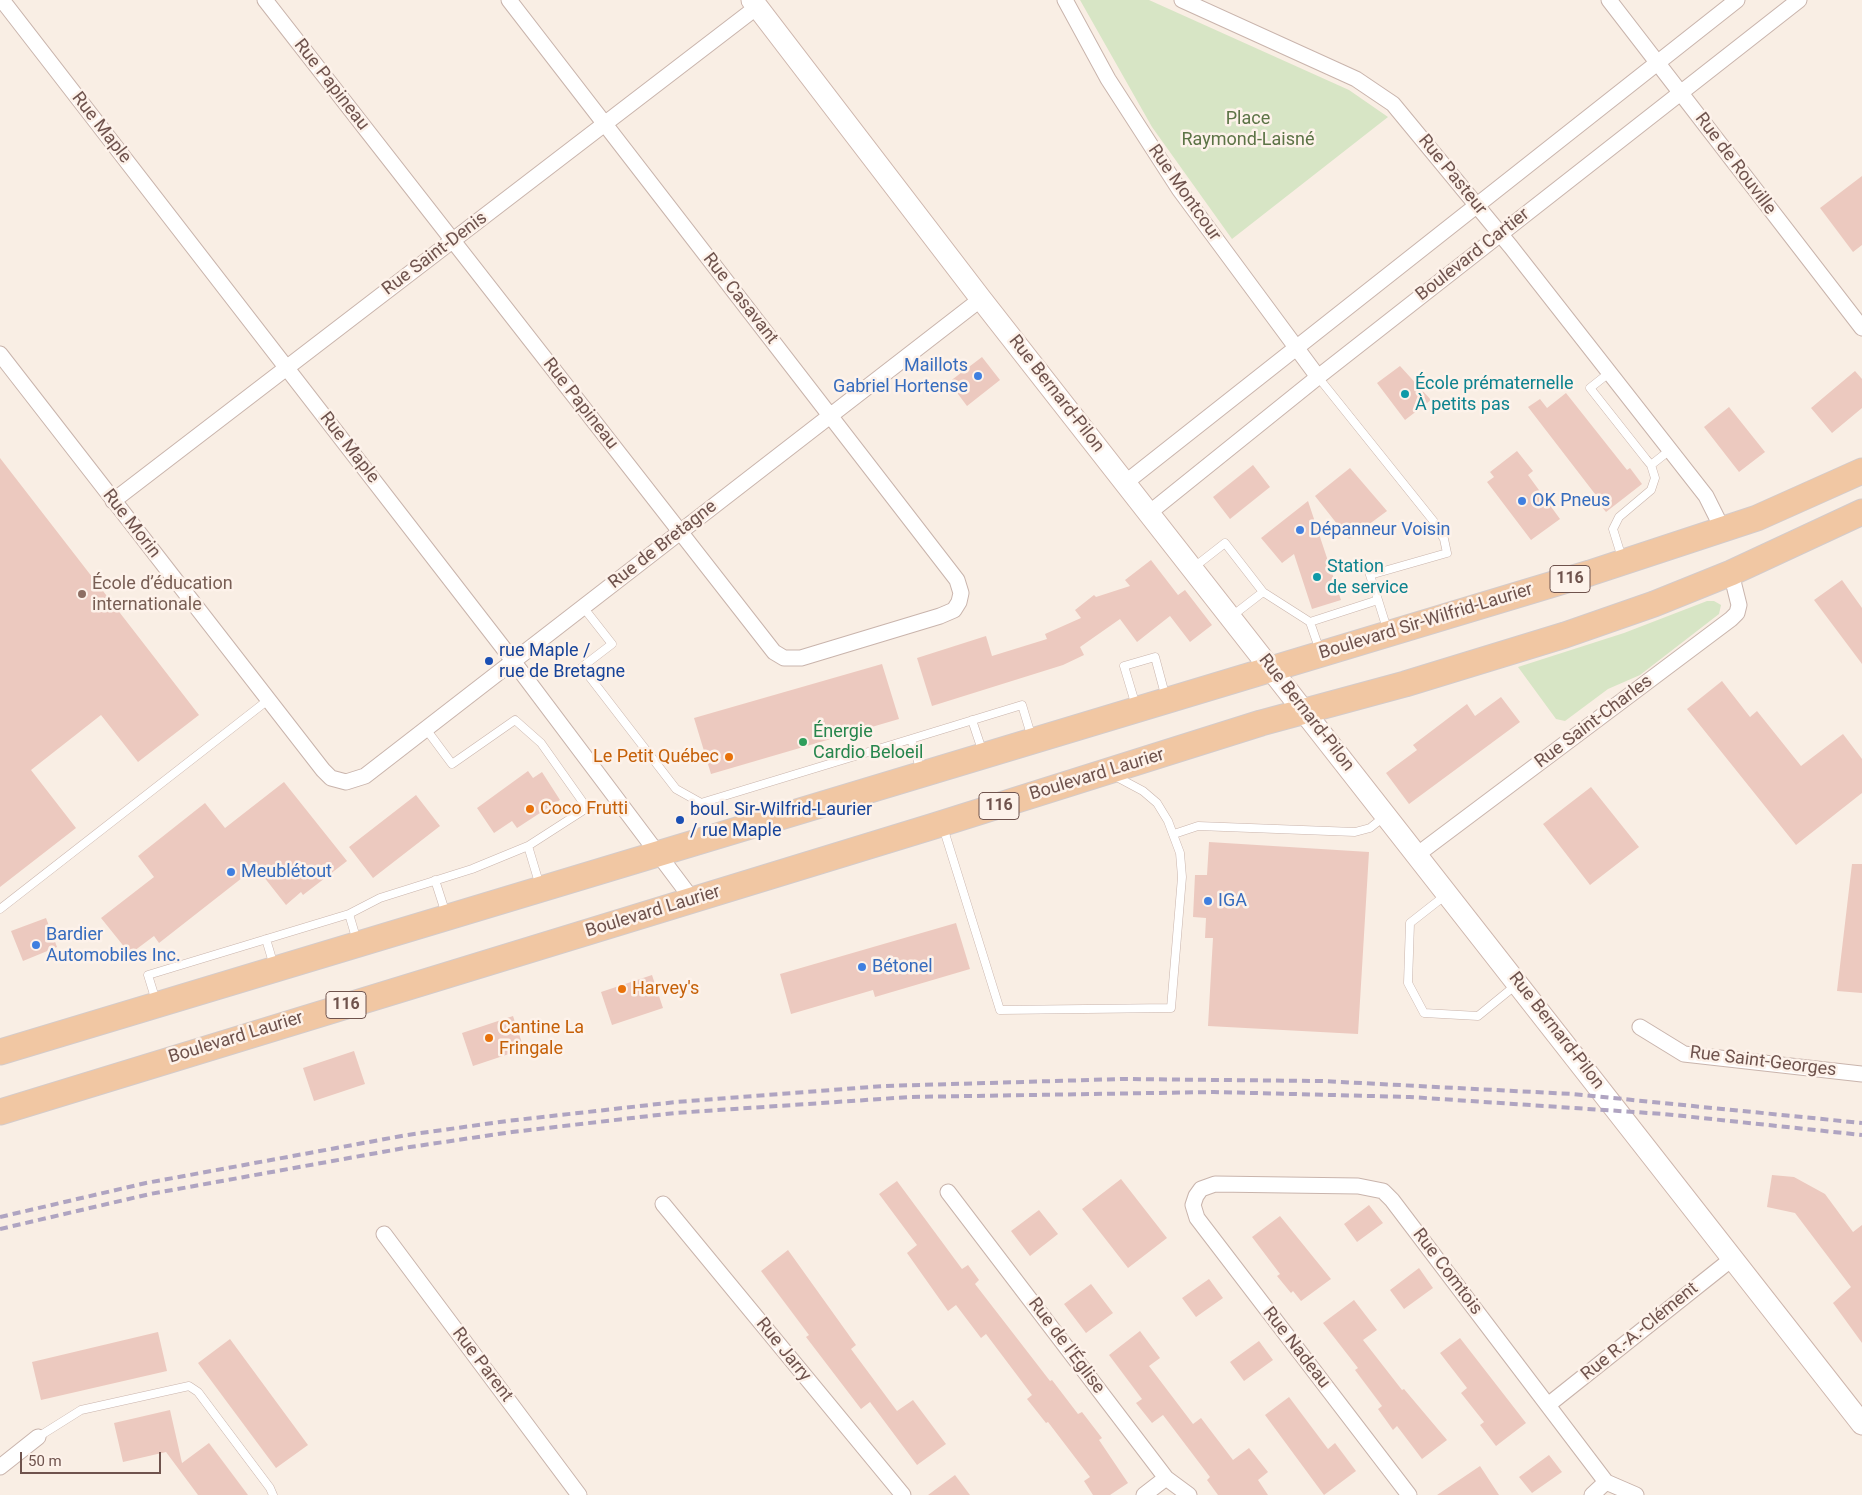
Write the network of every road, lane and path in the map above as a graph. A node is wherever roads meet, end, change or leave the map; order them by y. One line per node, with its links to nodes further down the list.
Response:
1 (2, 0): 20 (street, Rue Maple)
2 (265, 0): 15 (street, Rue Papineau)
3 (509, 0): 12 (street, Rue Casavant)
4 (1065, 0): 18 (street, Rue Montcour)
5 (1182, 0): 13 (street, Rue Pasteur)
6 (1609, 0): 10 (street, Rue de Rouville)
7 (1737, 0): 10 (street, Boulevard Cartier)
8 (1799, 0): 11 (street, Boulevard Cartier)
9 (755, 3): 12 (street, Rue Saint-Denis); 16 (street, Rue Bernard-Pilon)
10 (1657, 62): 11 (street, Rue de Rouville); 13 (street, Boulevard Cartier)
11 (1680, 92): 14 (street, Boulevard Cartier); 17 (street, Rue de Rouville)
12 (604, 123): 15 (street, Rue Saint-Denis); 23 (street, Rue Casavant)
13 (1477, 206): 14 (street, Rue Pasteur); 18 (street, Boulevard Cartier)
14 (1500, 234): 21 (street, Rue Pasteur); 22 (street, Boulevard Cartier)
15 (453, 240): 20 (street, Rue Saint-Denis); 32 (street, Rue Papineau)
16 (981, 299): 23 (street, Rue de Bretagne); 27 (street, Rue Bernard-Pilon)
17 (1862, 328)
18 (1296, 349): 22 (street, Rue Montcour); 27 (street, Boulevard Cartier)
19 (0, 354): 28 (street, Rue Morin)
20 (286, 367): 28 (street, Rue Saint-Denis); 44 (street, Rue Maple)
21 (1609, 373): 24 (street, Rue Pasteur); 25 (lane)
22 (1318, 378): 30 (street, Boulevard Cartier); 37 (lane)
23 (830, 416): 32 (street, Rue de Bretagne); 38 (street, Rue Casavant)
24 (1670, 450): 25 (lane); 31 (street, Rue Pasteur)
25 (1651, 465): 33 (lane)
26 (1862, 472): 31 (main road, Boulevard Sir-Wilfrid-Laurier / 116)
27 (1126, 483): 30 (street, Rue Bernard-Pilon)
28 (113, 501): 46 (street, Rue Morin)
29 (1862, 512): 35 (main road, 116)
30 (1149, 513): 34 (street, Rue Bernard-Pilon)
31 (1723, 530): 33 (main road, Boulevard Sir-Wilfrid-Laurier / 116)
32 (680, 531): 38 (street, Rue Papineau); 39 (street, Rue de Bretagne)
33 (1623, 562): 42 (main road, Boulevard Sir-Wilfrid-Laurier / 116)
34 (1192, 569): 36 (lane); 40 (street, Rue Bernard-Pilon)
35 (1731, 573): 49 (main road, 116); 63 (street, Rue Saint-Charles)
36 (1264, 592): 40 (lane); 41 (lane)
37 (1378, 600): 41 (lane); 42 (lane)
38 (959, 602)
39 (583, 607): 44 (street, Rue de Bretagne); 52 (lane)
40 (1230, 618): 45 (street, Rue Bernard-Pilon)
41 (1310, 622): 43 (lane)
42 (1388, 633): 43 (main road, Boulevard Sir-Wilfrid-Laurier / 116)
43 (1320, 654): 45 (main road, Boulevard Sir-Wilfrid-Laurier / 116)
44 (513, 662): 51 (street, Rue de Bretagne); 62 (street, Rue Maple)
45 (1271, 668): 47 (main road, 116); 49 (street, Rue Bernard-Pilon)
46 (268, 700): 57 (street, Rue Morin); 68 (lane)
47 (1167, 700): 48 (main road, 116); 48 (lane)
48 (1136, 708): 53 (main road, 116)
49 (1305, 710): 55 (main road, Boulevard Laurier / 116); 58 (street, Rue Bernard-Pilon)
50 (972, 720): 52 (lane); 53 (lane); 54 (lane)
51 (426, 729): 57 (street, Rue de Bretagne); 61 (lane)
52 (911, 739): 56 (lane)
53 (1032, 740): 54 (main road, 116)
54 (983, 754): 56 (main road, 116)
55 (1107, 771): 59 (main road, Boulevard Laurier / 116); 60 (lane)
56 (921, 773): 62 (main road, 116)
57 (341, 781)
58 (1387, 815): 60 (lane); 63 (street, Rue Bernard-Pilon)
59 (942, 823): 60 (lane); 67 (main road, Boulevard Laurier / 116)
60 (1174, 834)
61 (528, 846): 64 (lane); 65 (lane)
62 (658, 852): 65 (main road, 116); 67 (street, Rue Maple)
63 (1418, 854): 66 (street, Rue Bernard-Pilon)
64 (435, 880): 69 (lane); 70 (lane)
65 (540, 888): 70 (main road, 116)
66 (1448, 893): 74 (street, Rue Bernard-Pilon); 74 (lane)
67 (692, 900): 79 (main road, Boulevard Laurier / 116)
68 (0, 910)
69 (349, 914): 71 (lane); 72 (lane)
70 (446, 916): 72 (main road, 116)
71 (266, 940): 73 (lane); 75 (lane)
72 (358, 943): 73 (main road, 116)
73 (274, 968): 75 (main road, 116)
74 (1519, 983): 84 (street, Rue Bernard-Pilon)
75 (156, 1004): 77 (main road, 116)
76 (1640, 1027): 78 (street, Rue Saint-Georges)
77 (0, 1052)
78 (1862, 1074)
79 (0, 1112)
80 (948, 1192): 89 (street, Rue de l'Église)
81 (1196, 1196): 85 (street, Rue Comtois); 96 (street, Rue Nadeau)
82 (664, 1204): 91 (street, Rue Jarry)
83 (384, 1234): 93 (street, Rue Parent)
84 (1733, 1258): 85 (street, Rue R.-A.-Clément); 86 (street, Rue Bernard-Pilon)
85 (1548, 1405): 90 (street, Rue Comtois)
86 (1862, 1424)
87 (38, 1436): 88 (street); 92 (lane)
88 (0, 1467)
89 (1166, 1478): 94 (street); 95 (street, Rue de l'Église)
90 (1606, 1482): 97 (street); 98 (street, Rue Comtois)
91 (897, 1493)
92 (273, 1495)
93 (579, 1495)
94 (1144, 1495)
95 (1189, 1495)
96 (1409, 1495)
97 (1592, 1495)
98 (1636, 1495)

